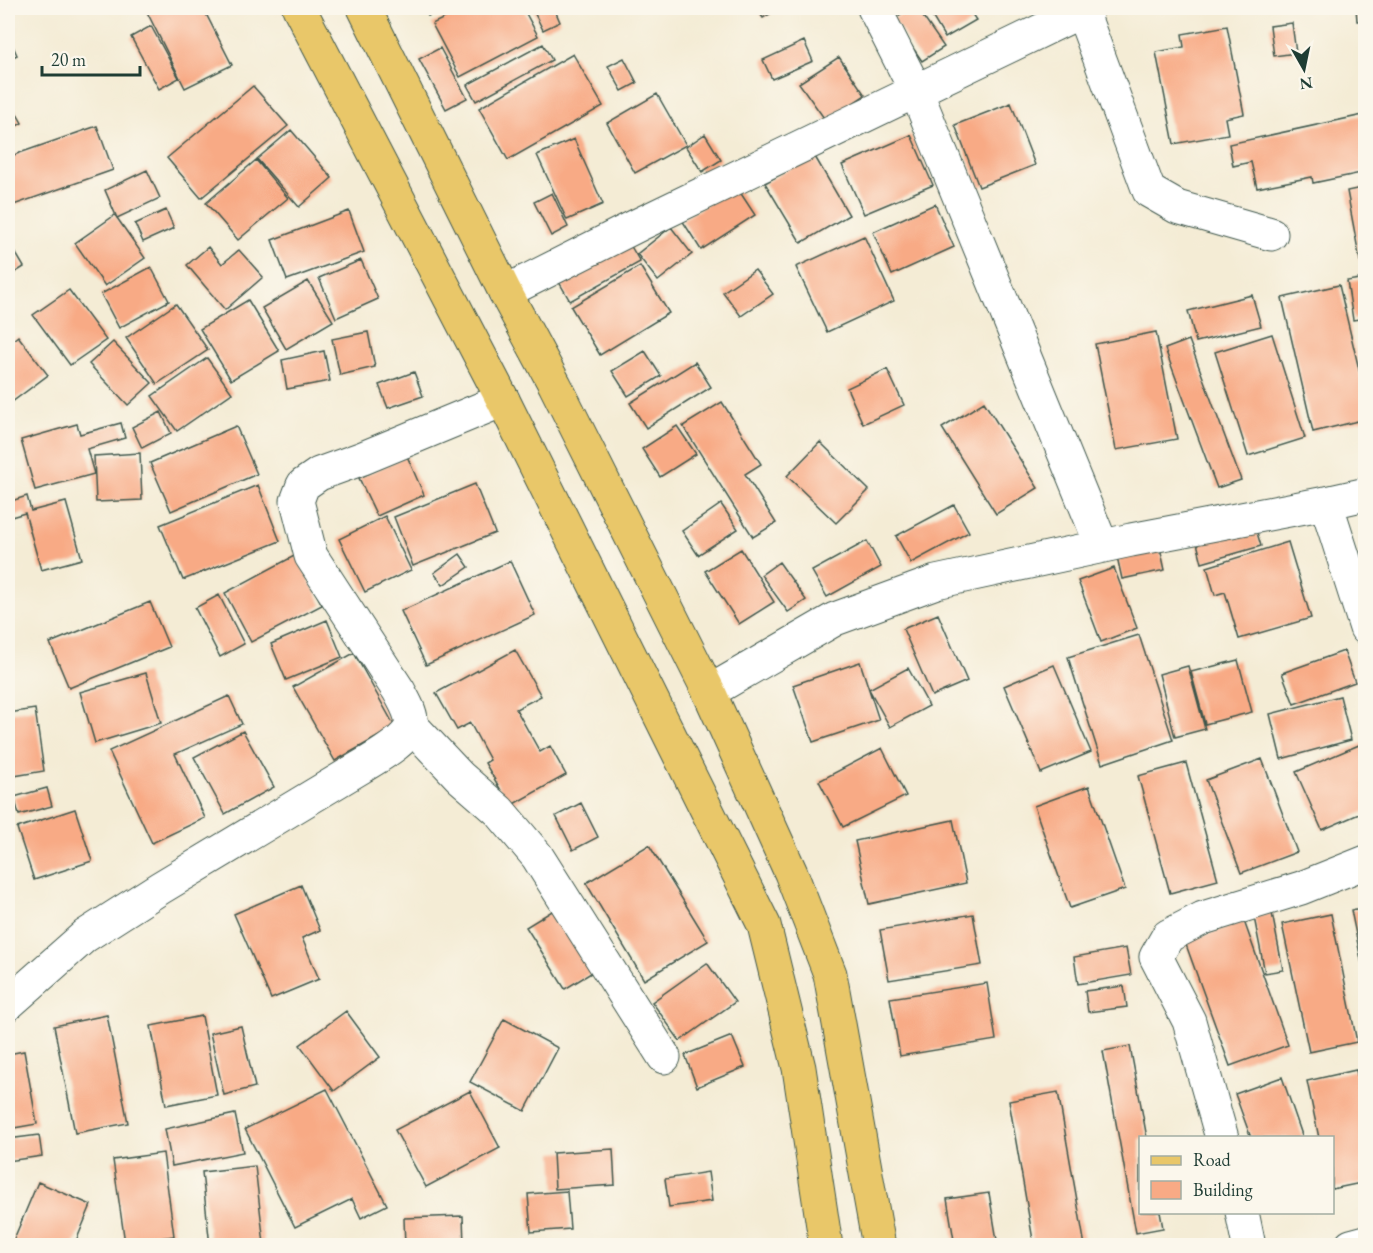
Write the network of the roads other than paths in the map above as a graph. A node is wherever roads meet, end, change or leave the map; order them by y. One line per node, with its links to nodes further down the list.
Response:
1 (299, 8): 8 (main road)
2 (364, 8): 7 (main road)
3 (874, 8): 5 (street)
4 (1085, 9): 5 (street); 6 (street)
5 (916, 91): 7 (street); 11 (street)
6 (1271, 234)
7 (505, 292): 13 (main road)
8 (503, 400): 14 (street); 21 (main road)
9 (1365, 494): 10 (street)
10 (1326, 503): 11 (street); 12 (street)
11 (1102, 546): 13 (street)
12 (1365, 628)
13 (709, 692): 22 (main road)
14 (411, 725): 16 (street); 17 (street)
15 (1365, 862): 18 (street)
16 (8, 1004)
17 (664, 1057)
18 (1222, 1136)
19 (1242, 1214): 23 (street)
20 (1365, 1242): 24 (street)
21 (826, 1245)
22 (879, 1245)
23 (1249, 1245)
24 (1351, 1245)

